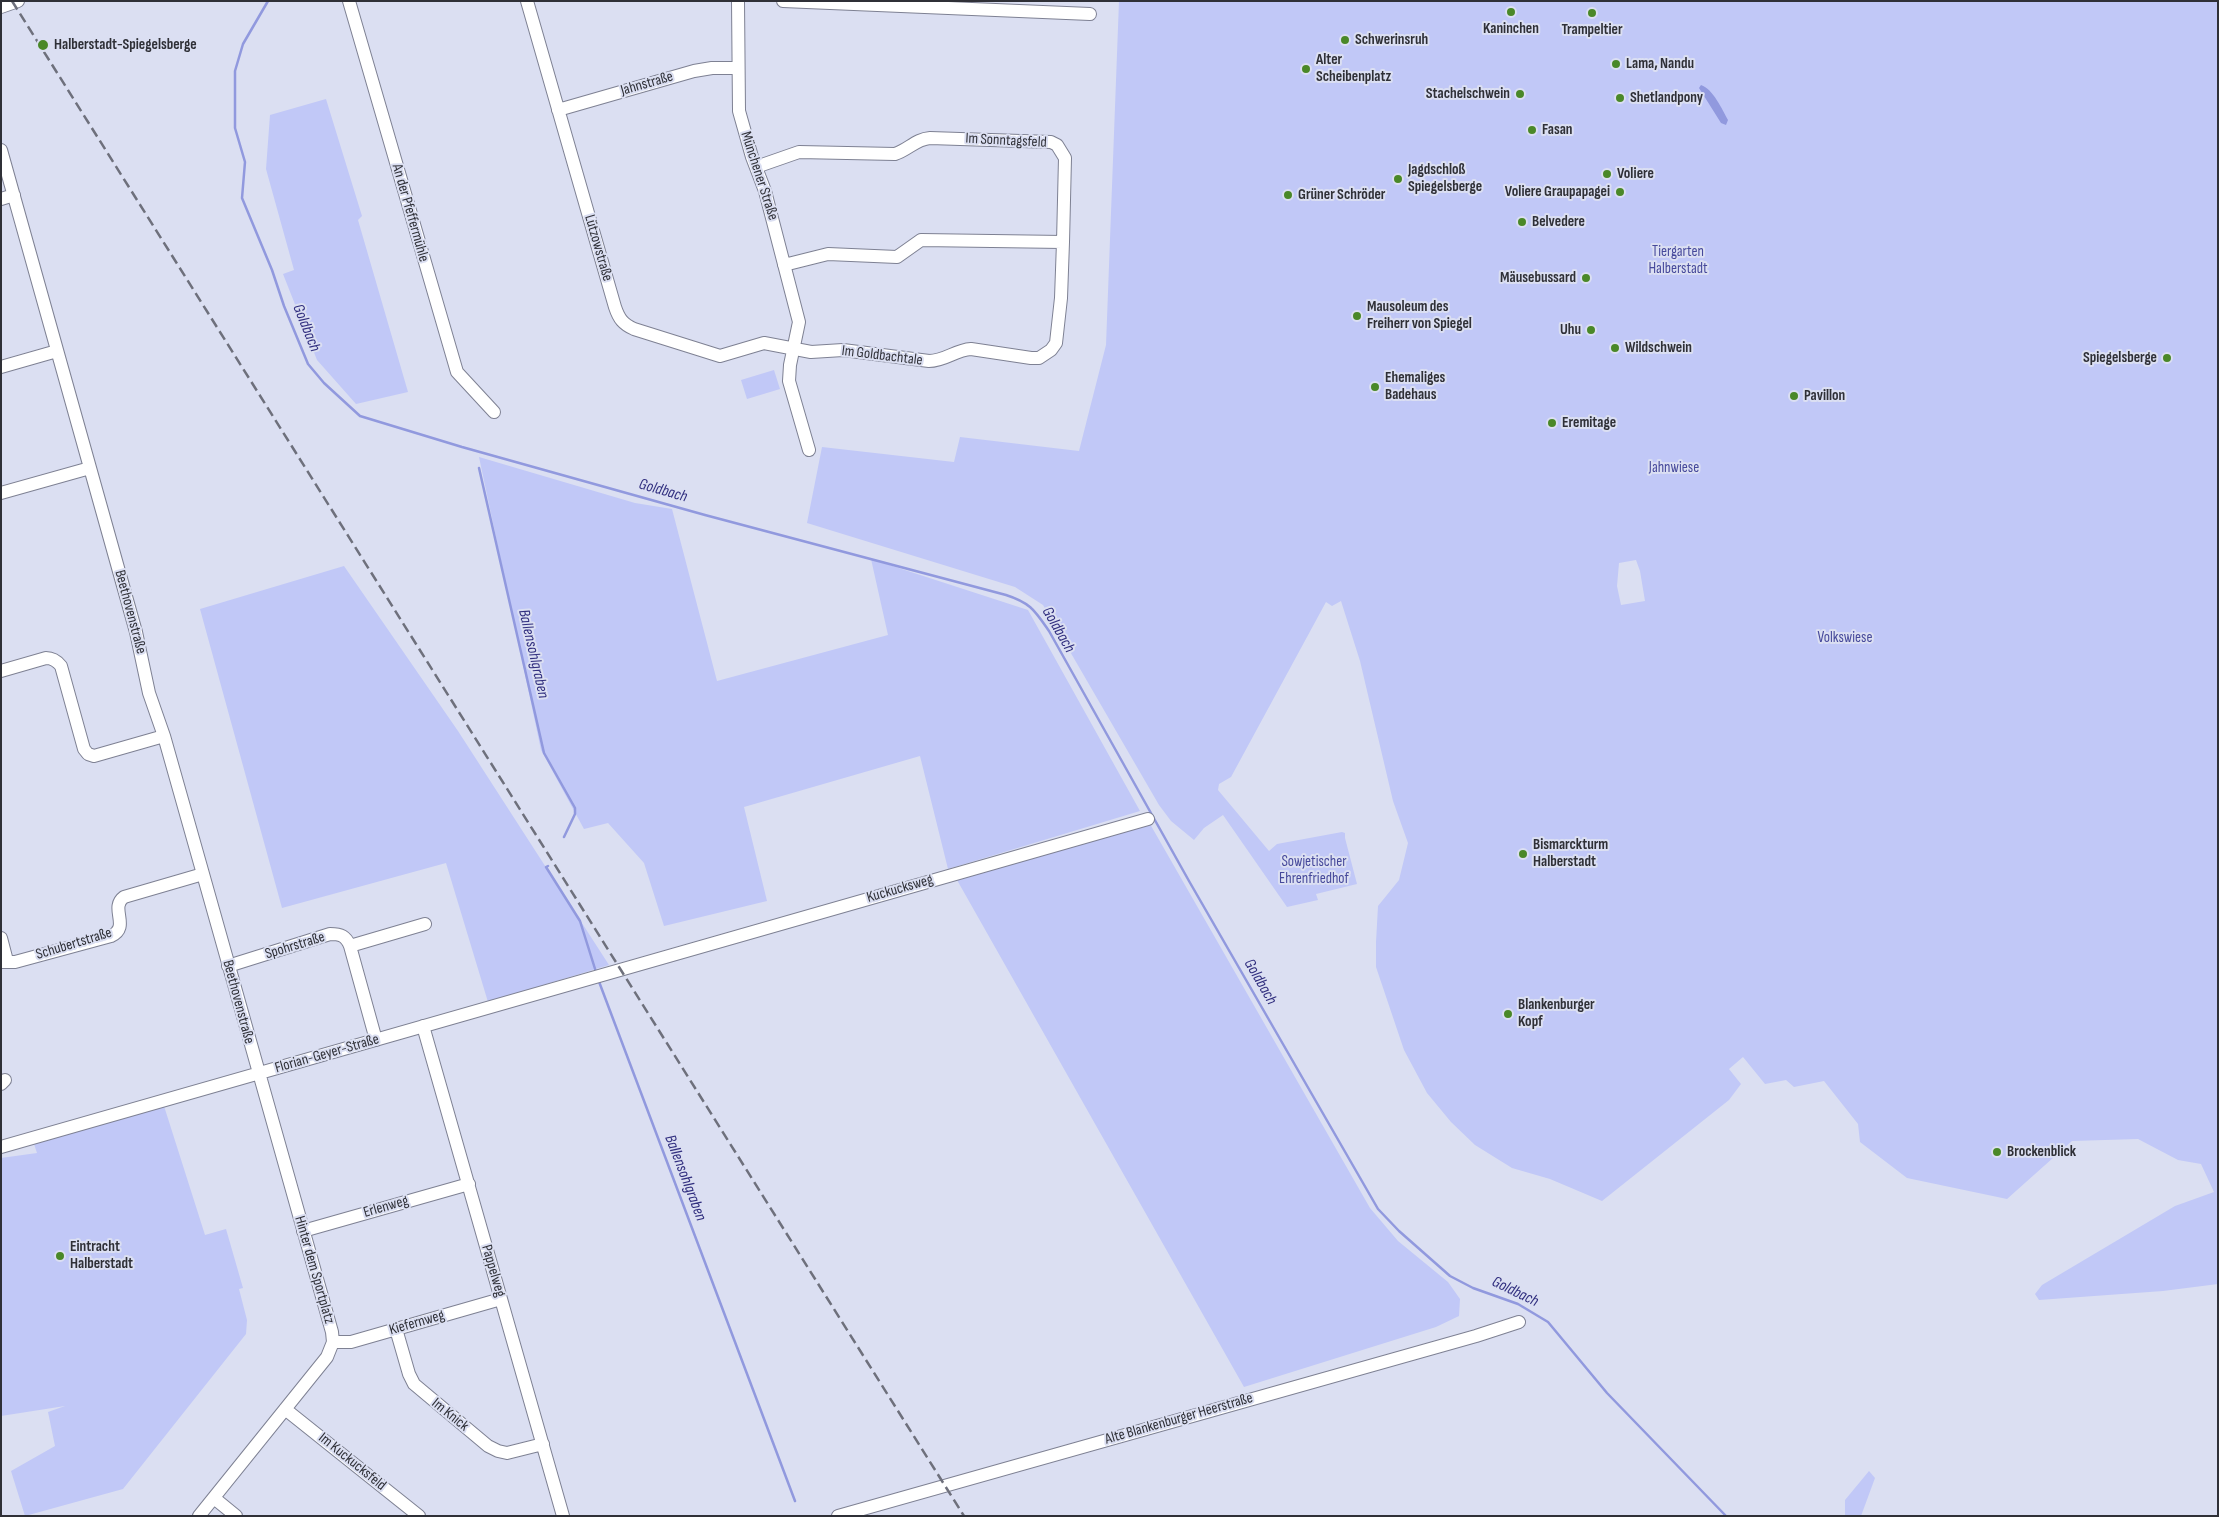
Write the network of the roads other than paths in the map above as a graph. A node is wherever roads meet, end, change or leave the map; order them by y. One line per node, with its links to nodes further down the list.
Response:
1 (18, 1): 6 (street)
2 (348, 1): 18 (street, An der Pfeffermühle)
3 (527, 1): 9 (street, Lützowstraße)
4 (738, 1): 8 (street, Münchener Straße)
5 (783, 1): 7 (street)
6 (1, 7)
7 (1090, 14)
8 (737, 68): 9 (street, Jahnstraße); 11 (street, Münchener Straße)
9 (558, 110): 15 (street, Lützowstraße)
10 (1, 150): 12 (street, Beethovenstraße)
11 (756, 167): 13 (street, Im Sonntagsfeld); 14 (street, Münchener Straße)
12 (7, 197): 16 (street, Beethovenstraße)
13 (1063, 242): 14 (street); 15 (street, Im Goldbachtale)
14 (784, 264): 15 (street, Münchener Straße)
15 (793, 348): 19 (street)
16 (57, 351): 17 (street); 20 (street, Beethovenstraße)
17 (1, 367)
18 (494, 412)
19 (809, 450)
20 (90, 468): 21 (street); 23 (street, Beethovenstraße)
21 (1, 493)
22 (1, 671): 23 (street)
23 (164, 736): 25 (street, Beethovenstraße)
24 (1148, 818): 29 (street, Kuckucksweg)
25 (203, 874): 30 (street, Schubertstraße); 31 (street, Beethovenstraße)
26 (425, 924): 28 (street)
27 (1, 938): 30 (street)
28 (350, 946): 31 (street, Spohrstraße); 33 (street)
29 (652, 961): 32 (street, Florian-Geyer-Straße)
30 (4, 962)
31 (228, 966): 34 (street, Beethovenstraße)
32 (423, 1026): 33 (street, Florian-Geyer-Straße); 36 (street, Pappelweg)
33 (376, 1040): 34 (street, Florian-Geyer-Straße)
34 (258, 1074): 35 (street, Florian-Geyer-Straße); 37 (street, Hinter dem Sportplatz)
35 (1, 1147)
36 (468, 1184): 37 (street, Erlenweg); 38 (street, Pappelweg)
37 (303, 1231): 41 (street, Hinter dem Sportplatz)
38 (502, 1299): 40 (street, Kiefernweg); 43 (street, Pappelweg)
39 (1519, 1322): 49 (street, Alte Blankenburger Heerstraße)
40 (396, 1329): 41 (street, Kiefernweg); 43 (street, Im Knick)
41 (332, 1342): 42 (street, Hinter dem Sportplatz)
42 (285, 1409): 44 (street, Hinter dem Sportplatz); 47 (street, Im Kuckucksfeld)
43 (543, 1444): 48 (street, Pappelweg)
44 (214, 1498): 45 (street, Hinter dem Sportplatz); 46 (street)
45 (199, 1516)
46 (236, 1516)
47 (419, 1516)
48 (563, 1516)
49 (838, 1516)

